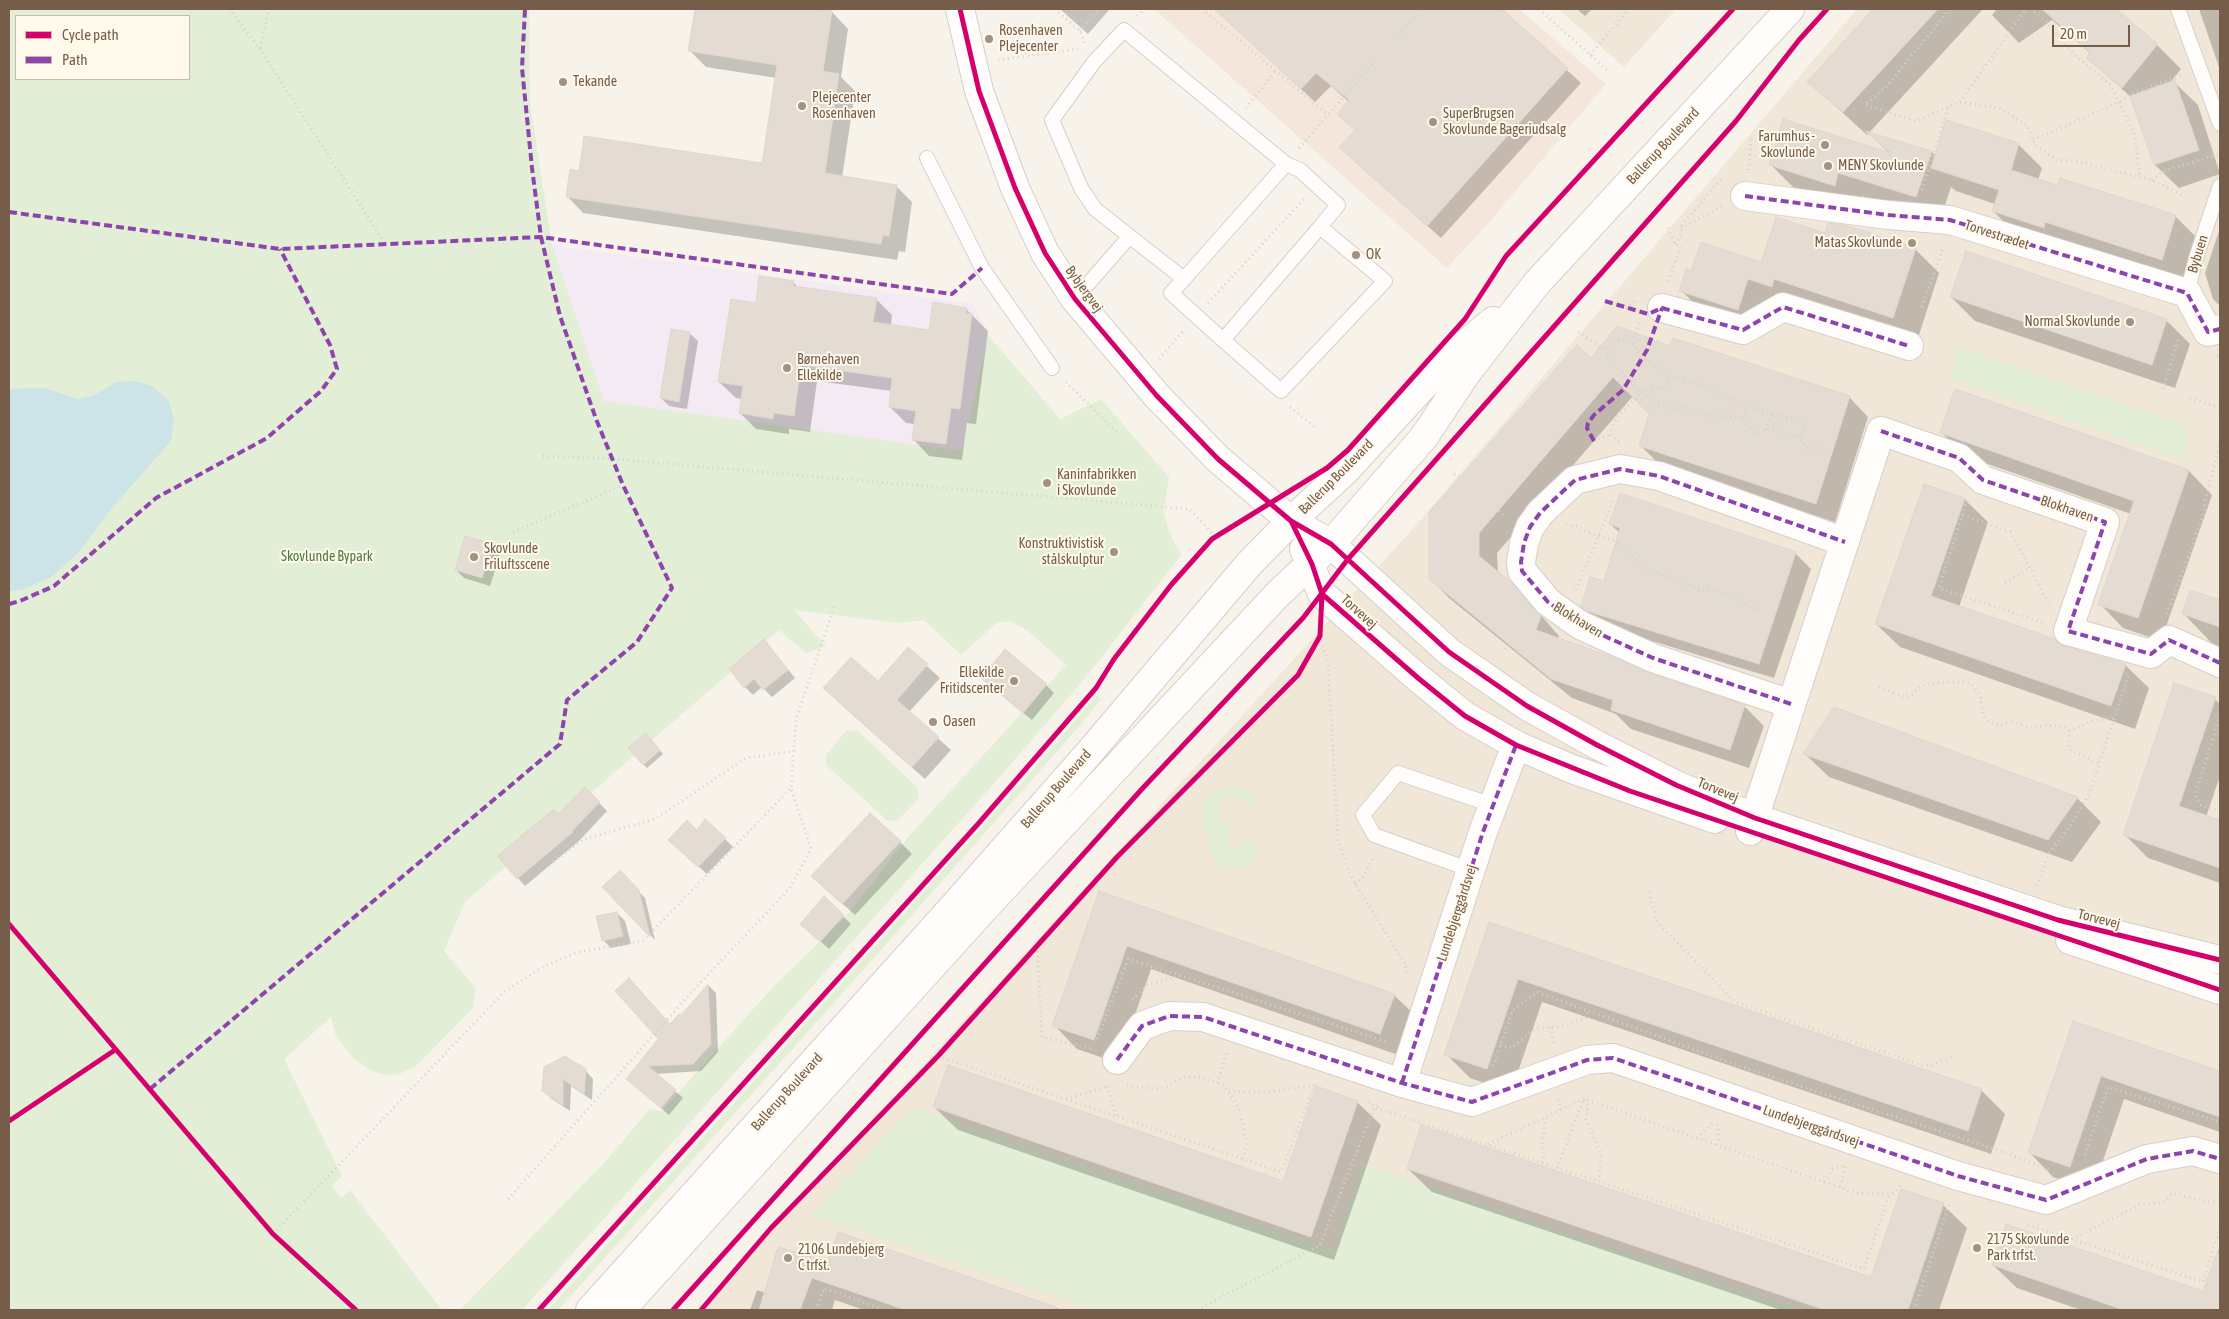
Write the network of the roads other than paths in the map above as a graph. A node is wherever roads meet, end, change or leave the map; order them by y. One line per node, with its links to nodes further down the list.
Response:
1 (960, 9): 14 (street, Bybjergvej)
2 (1790, 9): 12 (street, Ballerup Boulevard)
3 (2178, 9): 4 (lane)
4 (2220, 124)
5 (928, 158): 19 (lane)
6 (1286, 164): 9 (lane); 10 (lane); 11 (lane)
7 (2220, 186): 13 (lane, Bybuen)
8 (1745, 196): 13 (street, Torvestrædet)
9 (1320, 228): 17 (lane); 17 (lane)
10 (1129, 238): 11 (lane); 14 (lane)
11 (1184, 279): 17 (lane)
12 (1537, 284): 20 (street, Ballerup Boulevard); 22 (street, Ballerup Boulevard)
13 (2187, 293): 16 (street)
14 (1075, 299): 20 (street, Bybjergvej)
15 (1652, 313): 18 (street)
16 (2220, 328)
17 (1223, 340)
18 (1910, 346)
19 (1052, 368)
20 (1291, 521): 22 (street, Torvevej); 23 (street, Torvevej); 35 (street, Ballerup Boulevard)
21 (1844, 542): 24 (street, Blokhaven); 25 (street, Blokhaven); 25 (street, Blokhaven)
22 (1331, 544): 23 (street, Ballerup Boulevard); 28 (street, Torvevej)
23 (1312, 564): 26 (street, Torvevej); 36 (street, Ballerup Boulevard)
24 (2220, 663)
25 (1792, 704): 28 (street, Blokhaven)
26 (1516, 745): 27 (street, Lundebjerggårdsvej); 28 (street, Torvevej)
27 (1492, 805): 29 (street, Lundebjerggårdsvej); 29 (lane)
28 (1753, 824): 30 (street, Torvevej); 31 (street, Torvevej)
29 (1471, 870): 33 (street, Lundebjerggårdsvej)
30 (2220, 960)
31 (2220, 990)
32 (1111, 1074): 33 (street, Lundebjerggårdsvej)
33 (1402, 1083): 34 (street, Lundebjerggårdsvej)
34 (2220, 1159)
35 (590, 1310)
36 (621, 1310)

